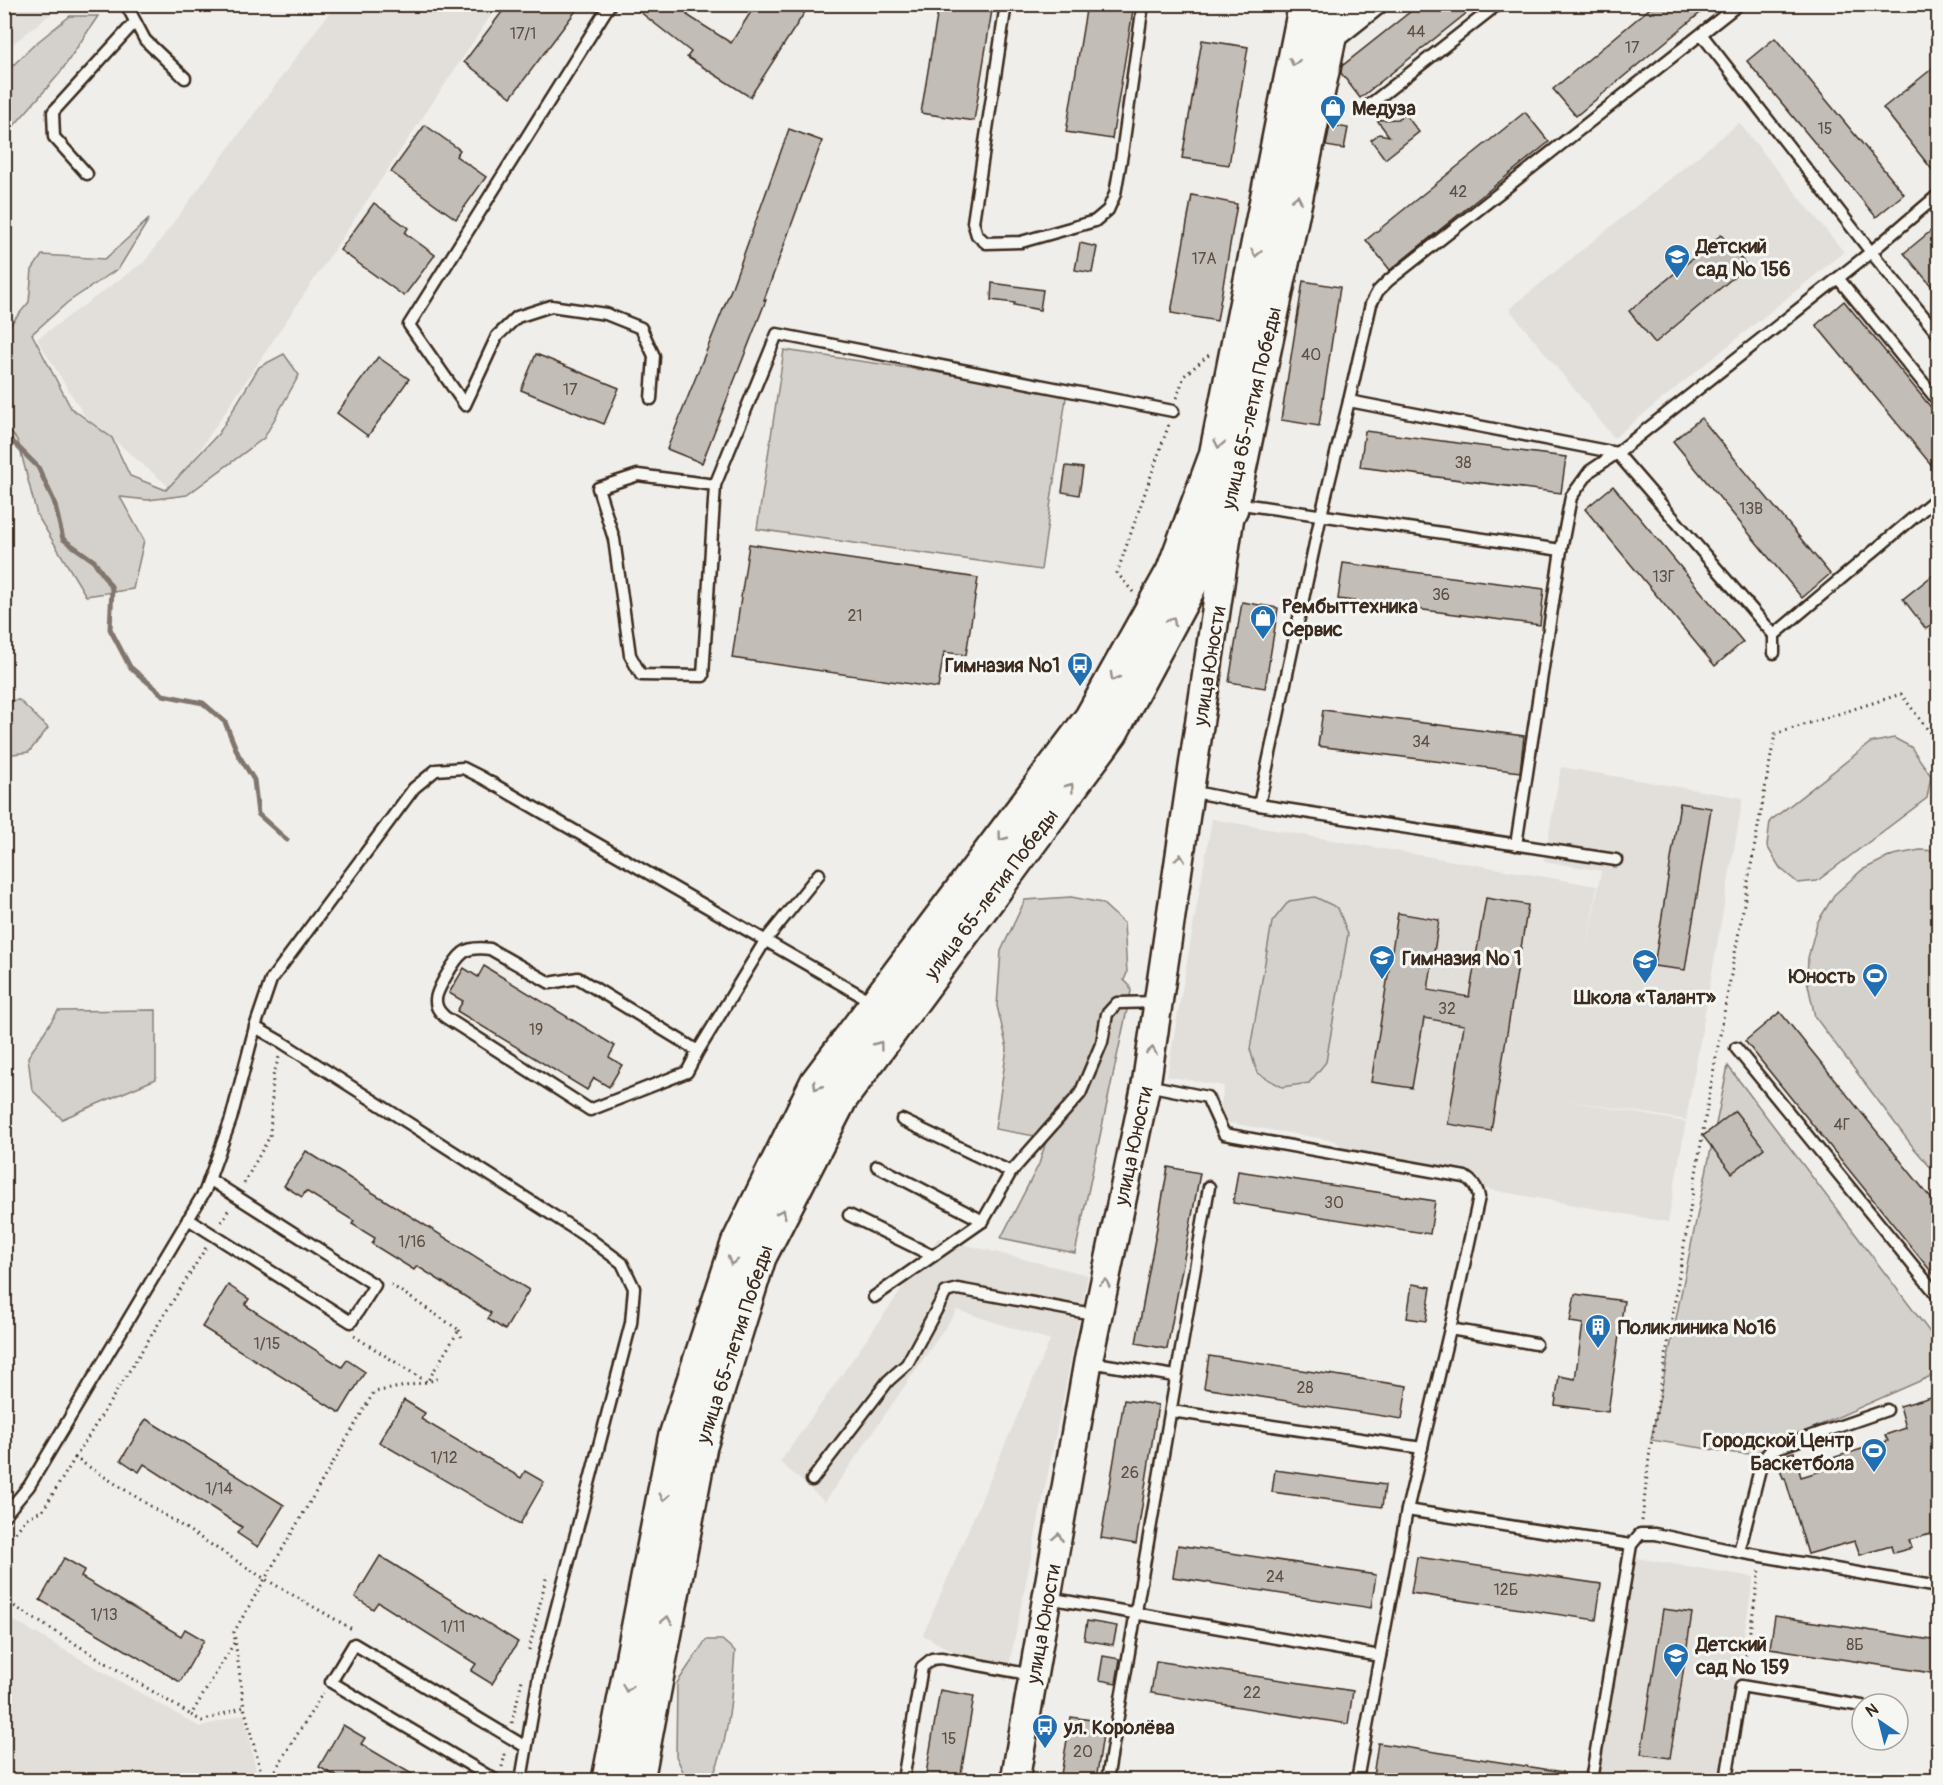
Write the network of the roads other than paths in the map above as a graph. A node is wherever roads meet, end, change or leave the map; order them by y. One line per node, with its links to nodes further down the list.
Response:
1 (126, 4): 10 (lane)
2 (610, 4): 20 (lane)
3 (1006, 4): 4 (lane)
4 (1143, 4)
5 (1306, 4): 39 (main road, улица 65-летия Победы, one-way to 39)
6 (1336, 4): 12 (main road, улица 65-летия Победы)
7 (1376, 4): 12 (street)
8 (1498, 4): 14 (lane)
9 (1739, 4): 11 (lane)
10 (135, 22): 13 (lane); 15 (lane)
11 (1702, 35): 17 (lane); 21 (lane)
12 (1328, 42): 27 (main road, улица 65-летия Победы, one-way to 12)
13 (185, 78)
14 (1363, 110)
15 (87, 174)
16 (1938, 195): 17 (lane)
17 (1871, 252): 18 (lane); 19 (lane)
18 (1838, 278): 22 (lane); 24 (lane)
19 (1938, 334)
20 (651, 399)
21 (1349, 401): 24 (lane); 28 (lane)
22 (1938, 401)
23 (1173, 411): 25 (lane)
24 (1617, 453): 29 (lane); 30 (lane)
25 (715, 484): 25 (lane)
26 (1938, 497): 30 (lane)
27 (1232, 506): 28 (lane); 32 (street, улица Юности); 78 (main road, улица 65-летия Победы, one-way to 27)
28 (1321, 515): 29 (lane); 33 (lane)
29 (1561, 550): 34 (lane)
30 (1774, 635): 31 (lane)
31 (1774, 653)
32 (1189, 791): 33 (lane); 38 (street, улица Юности, one-way to 32)
33 (1259, 805): 34 (lane)
34 (1516, 845): 35 (lane)
35 (1616, 860)
36 (819, 874): 37 (lane)
37 (765, 941): 39 (lane); 40 (lane); 42 (lane)
38 (1159, 1002): 43 (street, улица Юности, one-way to 38); 46 (lane)
39 (876, 1005): 77 (main road, улица 65-летия Победы, one-way to 77)
40 (255, 1027): 47 (lane); 74 (lane)
41 (1736, 1048): 54 (lane)
42 (698, 1052): 42 (lane)
43 (1146, 1085): 55 (street, улица Юности, one-way to 43); 56 (lane)
44 (902, 1120): 46 (lane)
45 (877, 1166): 51 (lane)
46 (1011, 1172): 51 (lane)
47 (209, 1179): 50 (lane); 50 (lane)
48 (1209, 1187): 59 (lane)
49 (849, 1215): 52 (lane)
50 (188, 1219): 65 (lane)
51 (983, 1221): 52 (lane)
52 (933, 1256): 53 (lane)
53 (874, 1296)
54 (1938, 1296)
55 (1098, 1315): 58 (street, улица Юности); 63 (lane)
56 (1450, 1329): 57 (lane); 62 (lane)
57 (1536, 1344)
58 (1088, 1362): 59 (lane); 69 (street, улица Юности, one-way to 58)
59 (1175, 1376): 61 (lane)
60 (1887, 1410): 67 (lane)
61 (1171, 1412): 62 (lane); 70 (lane)
62 (1422, 1448): 64 (lane)
63 (812, 1480)
64 (1407, 1510): 66 (lane); 71 (lane)
65 (4, 1516)
66 (1631, 1545): 67 (lane); 83 (lane)
67 (1739, 1552): 68 (lane)
68 (1938, 1587)
69 (1047, 1598): 70 (lane); 72 (street, улица Юности)
70 (1136, 1613): 71 (lane); 81 (lane)
71 (1380, 1656): 82 (lane)
72 (1033, 1675): 79 (lane); 80 (street, улица Юности)
73 (1850, 1704): 84 (lane)
74 (526, 1747): 75 (lane); 76 (lane)
75 (495, 1780)
76 (521, 1780)
77 (609, 1780)
78 (637, 1780)
79 (903, 1780)
80 (1015, 1780)
81 (1107, 1780)
82 (1357, 1780)
83 (1591, 1780)
84 (1726, 1780)

